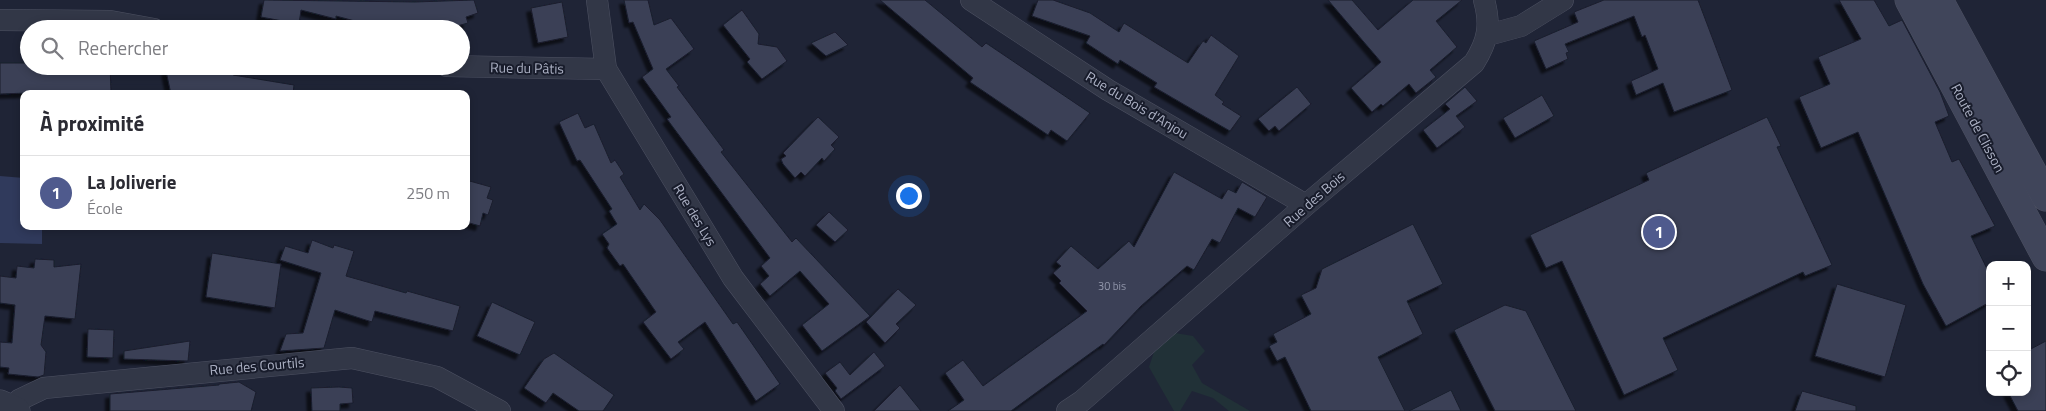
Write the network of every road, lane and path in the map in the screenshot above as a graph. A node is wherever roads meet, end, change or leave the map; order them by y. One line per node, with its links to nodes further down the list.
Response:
1 (597, 0): 11 (street, Rue des Lys)
2 (971, 0): 13 (street, Rue du Bois d'Anjou)
3 (1484, 0): 9 (street)
4 (1563, 0): 9 (street)
5 (1909, 0): 14 (main road, Route de Clisson)
6 (1939, 0): 12 (main road, Route de Clisson)
7 (0, 20): 8 (street)
8 (20, 20)
9 (1488, 35): 13 (street, Rue des Bois)
10 (470, 66): 11 (street, Rue du Pâtis)
11 (606, 69): 18 (street, Rue des Lys)
12 (2046, 197)
13 (1306, 205): 16 (street, Rue des Bois)
14 (2046, 257)
15 (9, 408): 17 (street, Rue des Courtils)
16 (1079, 408)
17 (500, 411)
18 (834, 411)

